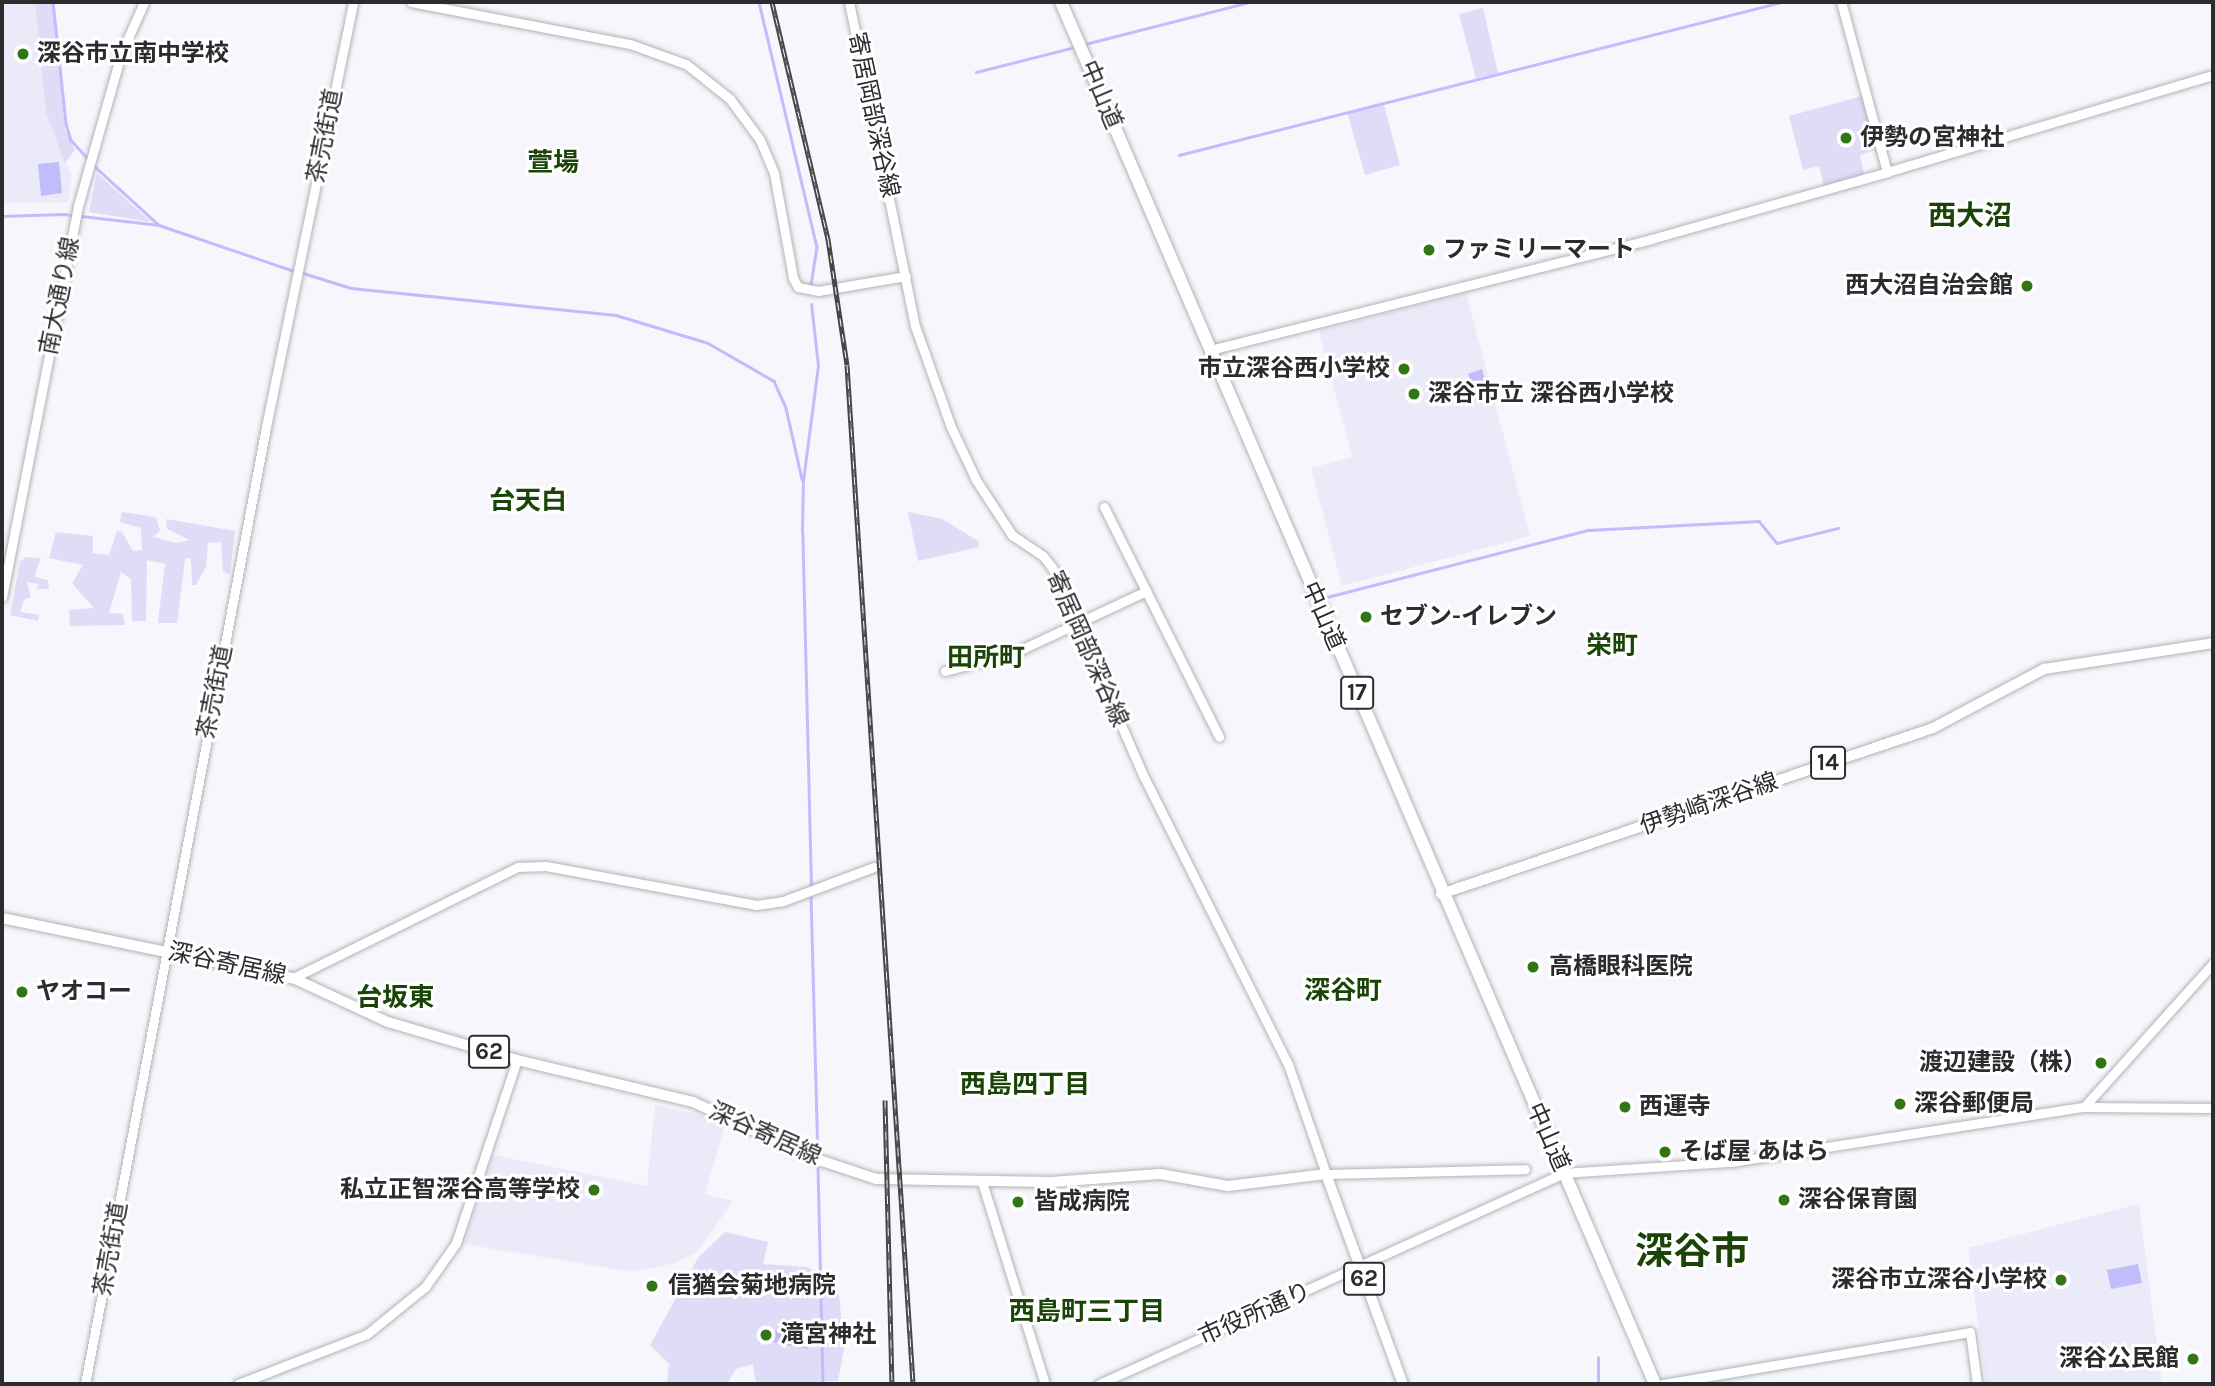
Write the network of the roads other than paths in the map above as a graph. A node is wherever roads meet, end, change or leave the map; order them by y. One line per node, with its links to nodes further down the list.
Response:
1 (144, 2): 13 (street, 南大通り線)
2 (353, 2): 21 (street, 茶売街道)
3 (411, 2): 9 (street)
4 (849, 2): 9 (street, 寄居岡部深谷線)
5 (1060, 2): 10 (highway, 中山道 / 17)
6 (1841, 2): 8 (street)
7 (2213, 75): 8 (street)
8 (1887, 172): 10 (street)
9 (906, 276): 14 (street, 寄居岡部深谷線)
10 (1210, 350): 19 (highway, 中山道 / 17)
11 (1104, 507): 12 (street)
12 (1146, 591): 14 (street); 17 (street)
13 (2, 597)
14 (1079, 625): 16 (street); 29 (street, 寄居岡部深谷線)
15 (2213, 643): 19 (main road, 伊勢崎深谷線 / 14)
16 (945, 670)
17 (1219, 737)
18 (874, 867): 23 (street)
19 (1441, 894): 28 (highway, 中山道 / 17)
20 (2, 918): 21 (main road, 深谷寄居線 / 62)
21 (166, 951): 23 (main road, 深谷寄居線 / 62); 32 (street, 茶売街道)
22 (2213, 963): 25 (street)
23 (293, 978): 24 (main road, 深谷寄居線 / 62)
24 (517, 1060): 30 (main road, 深谷寄居線 / 62); 33 (street)
25 (2084, 1107): 26 (street); 28 (street)
26 (2213, 1108)
27 (1524, 1169): 29 (street)
28 (1564, 1173): 31 (street, 市役所通り); 37 (highway, 中山道 / 17)
29 (1326, 1174): 30 (main road, 深谷寄居線 / 62); 31 (main road, 62)
30 (982, 1182): 34 (street)
31 (1359, 1268): 35 (street, 市役所通り); 36 (main road, 62)
32 (85, 1384)
33 (238, 1384)
34 (1045, 1384)
35 (1099, 1384)
36 (1403, 1384)
37 (1654, 1384)
38 (1663, 1384): 39 (street)
39 (1977, 1384)

